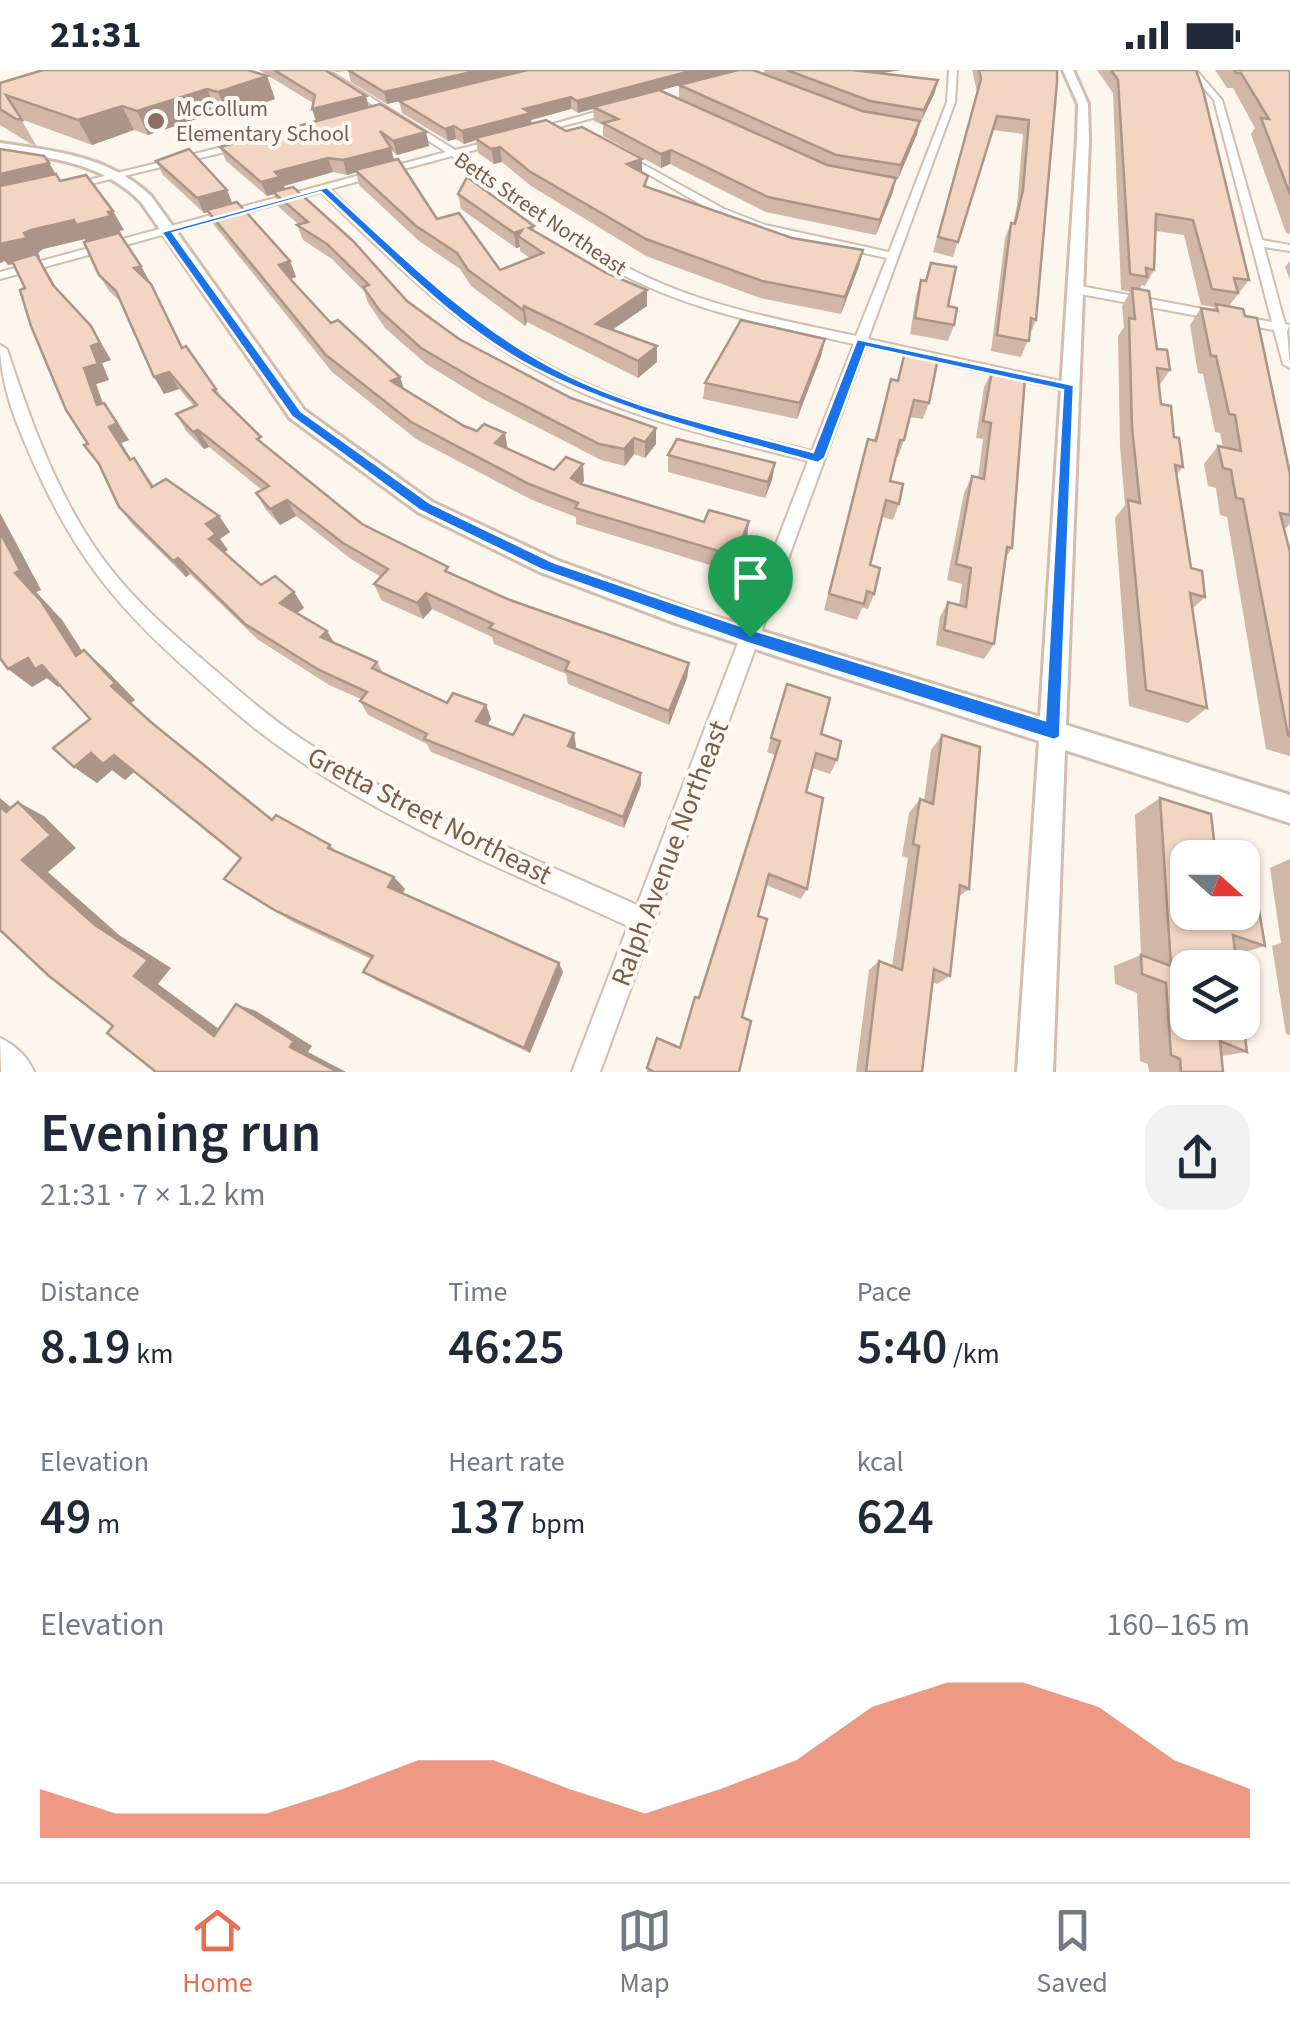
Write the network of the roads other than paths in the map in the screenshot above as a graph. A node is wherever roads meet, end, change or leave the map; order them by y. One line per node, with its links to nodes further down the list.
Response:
1 (322, 70): 7 (street, Betts Street Northeast)
2 (1068, 70): 23 (street)
3 (1192, 70): 19 (street)
4 (949, 78): 21 (street, Ralph Avenue Northeast)
5 (407, 106): 7 (street)
6 (628, 106): 9 (street)
7 (388, 110): 8 (street); 14 (street, Betts Street Northeast)
8 (362, 116)
9 (564, 123): 10 (street); 14 (street)
10 (585, 136)
11 (256, 142): 15 (street)
12 (0, 147): 15 (street)
13 (612, 151): 21 (street)
14 (452, 152): 16 (street); 25 (street, Betts Street Northeast)
15 (120, 174): 17 (street); 18 (street)
16 (323, 188): 18 (street); 29 (street)
17 (50, 190)
18 (166, 232): 22 (street); 30 (street)
19 (1258, 243): 20 (street); 24 (street)
20 (1290, 248)
21 (893, 256): 25 (street, Ralph Avenue Northeast)
22 (0, 276)
23 (1075, 289): 24 (street); 28 (street)
24 (1285, 328): 27 (street)
25 (861, 342): 28 (street, Betts Street Northeast); 29 (street, Ralph Avenue Northeast)
26 (0, 349): 33 (street, Gretta Street Northeast)
27 (1290, 364)
28 (1069, 388): 31 (street)
29 (818, 458): 30 (street, Ralph Avenue Northeast)
30 (750, 637): 31 (street); 33 (street, Ralph Avenue Northeast)
31 (1054, 731): 32 (street); 37 (street)
32 (1290, 808)
33 (644, 921): 36 (street, Ralph Avenue Northeast)
34 (0, 1052): 35 (street)
35 (20, 1072)
36 (586, 1072)
37 (1035, 1072)

